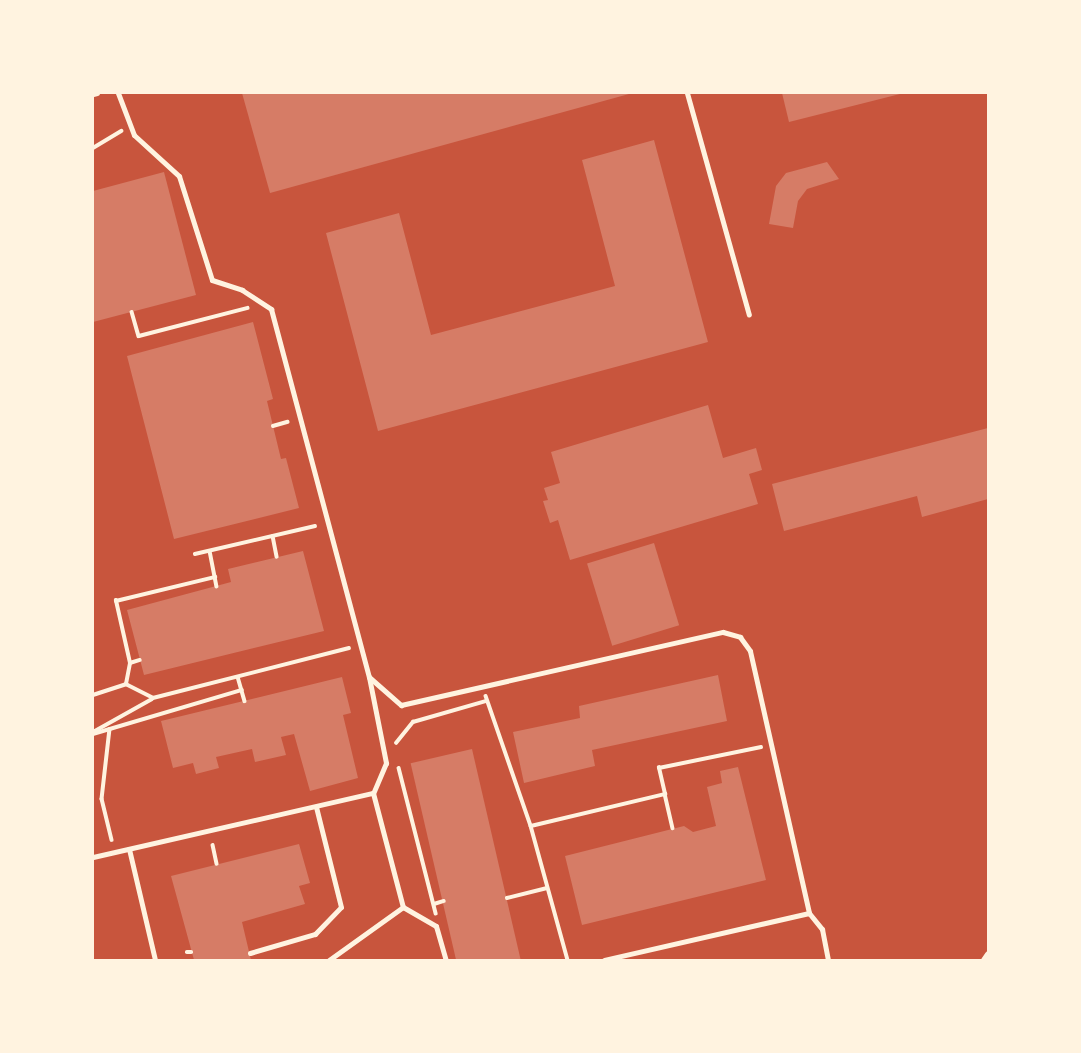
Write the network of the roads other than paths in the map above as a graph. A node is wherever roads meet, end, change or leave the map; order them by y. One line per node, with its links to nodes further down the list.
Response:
1 (118, 93): 4 (lane)
2 (687, 93): 3 (lane)
3 (748, 315)
4 (369, 677): 5 (lane); 10 (lane)
5 (373, 793): 6 (lane); 9 (lane)
6 (316, 807): 7 (lane); 11 (lane)
7 (129, 849): 8 (lane); 13 (lane)
8 (93, 857)
9 (403, 907): 14 (lane); 15 (lane)
10 (809, 913): 16 (lane); 17 (lane)
11 (250, 953)
12 (988, 954): 18 (street)
13 (155, 960)
14 (329, 960)
15 (446, 960)
16 (604, 960)
17 (828, 960)
18 (985, 960)

